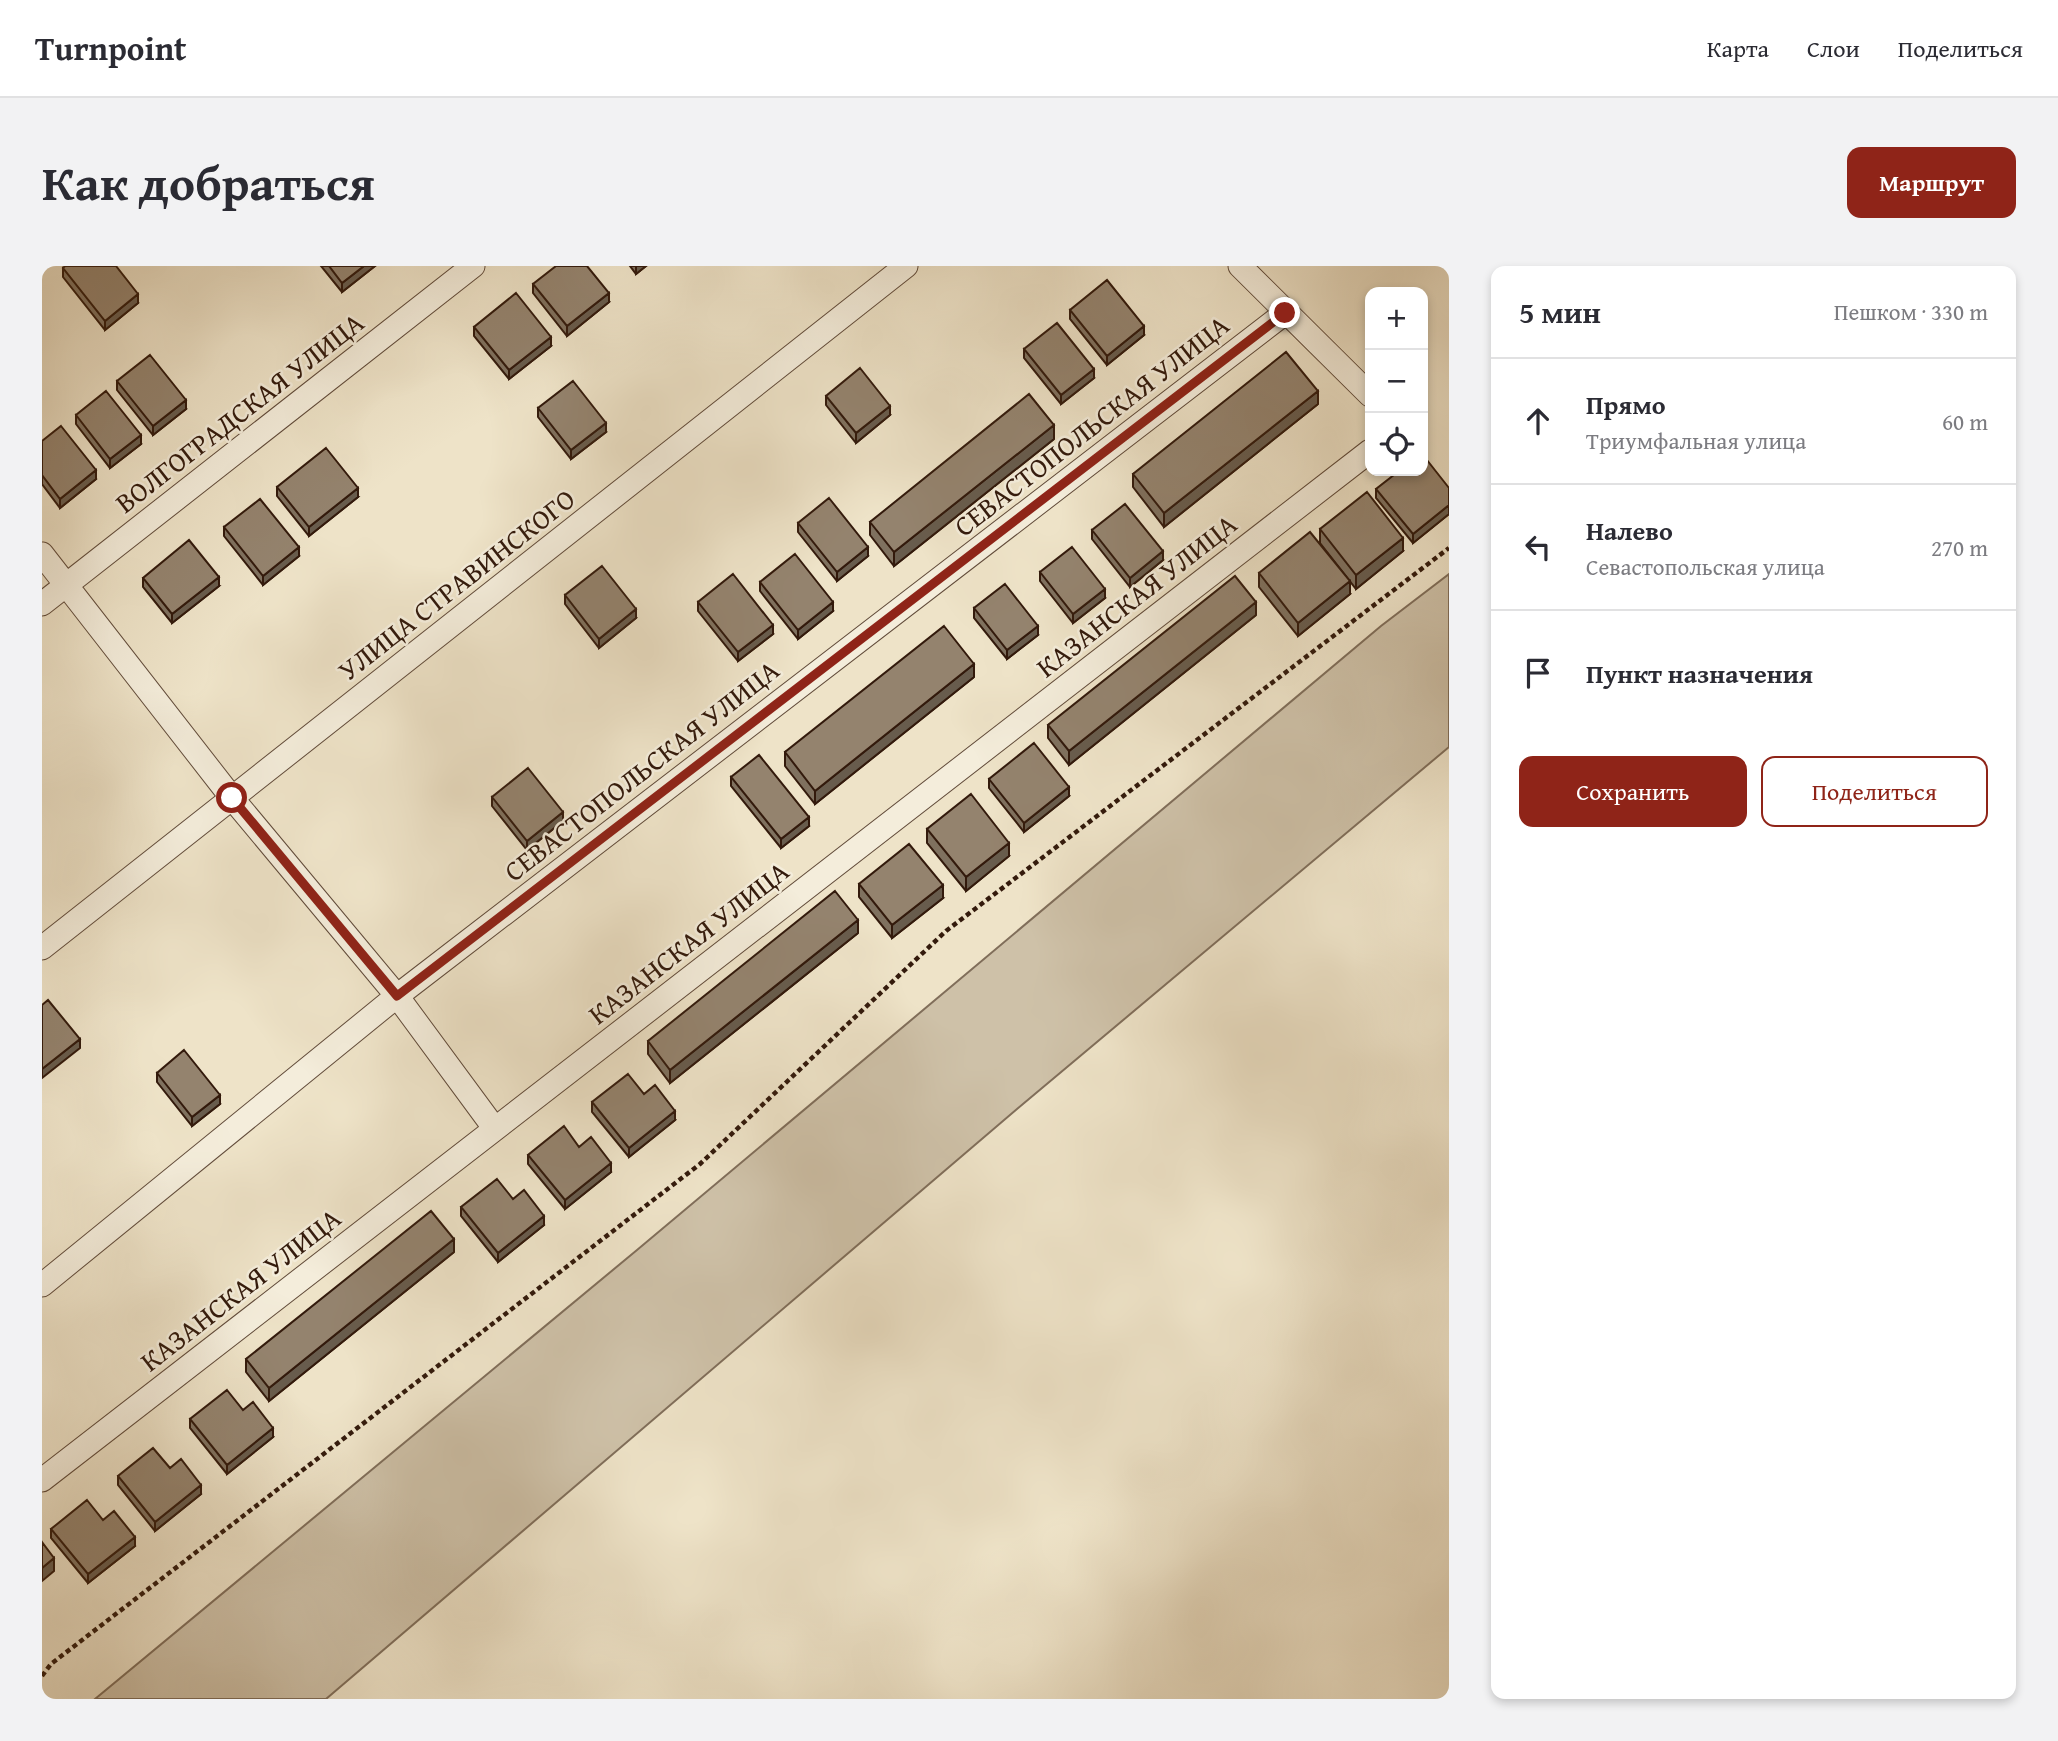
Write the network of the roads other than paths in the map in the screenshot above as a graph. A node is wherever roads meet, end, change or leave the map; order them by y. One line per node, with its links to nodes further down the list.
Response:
1 (473, 266): 8 (street, ВОЛГОГРАДСКАЯ УЛИЦА)
2 (906, 266): 10 (street, УЛИЦА СТРАВИНСКОГО)
3 (1240, 266): 4 (street)
4 (1285, 313): 5 (street); 12 (street, СЕВАСТОПОЛЬСКАЯ УЛИЦА)
5 (1365, 390)
6 (1365, 455): 13 (street, КАЗАНСКАЯ УЛИЦА)
7 (42, 554): 8 (street)
8 (66, 586): 9 (street, ВОЛГОГРАДСКАЯ УЛИЦА); 10 (street)
9 (42, 604)
10 (232, 798): 11 (street, УЛИЦА СТРАВИНСКОГО); 12 (street)
11 (42, 948)
12 (397, 996): 13 (street); 14 (street, СЕВАСТОПОЛЬСКАЯ УЛИЦА)
13 (495, 1129): 15 (street, КАЗАНСКАЯ УЛИЦА)
14 (42, 1285)
15 (42, 1480)

